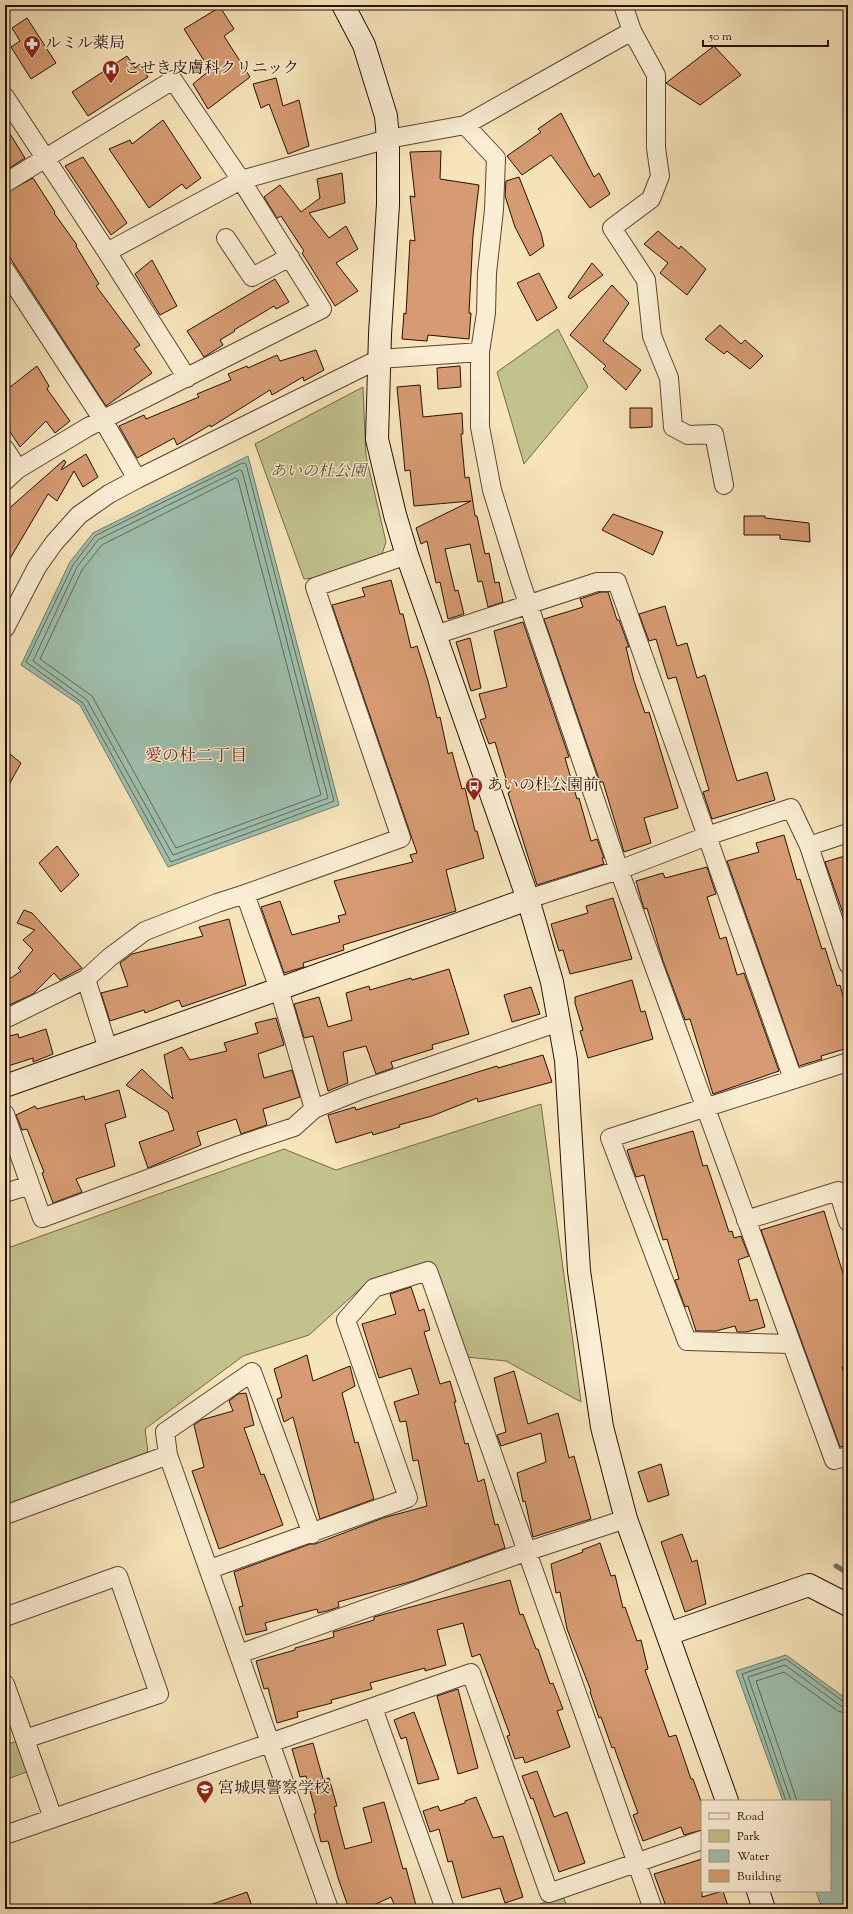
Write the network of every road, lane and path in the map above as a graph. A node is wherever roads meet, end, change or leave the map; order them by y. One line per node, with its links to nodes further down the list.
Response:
1 (343, 5): 6 (street)
2 (623, 5): 3 (street)
3 (632, 31): 5 (street); 22 (street)
4 (5, 97): 7 (street)
5 (465, 125): 6 (street); 14 (street)
6 (388, 139): 8 (street); 15 (street)
7 (45, 160): 8 (street); 9 (street); 11 (street)
8 (241, 180): 11 (street); 12 (street)
9 (5, 183)
10 (226, 238): 12 (street)
11 (107, 252): 16 (street)
12 (290, 258): 16 (street)
13 (5, 270): 17 (street)
14 (480, 352): 15 (street); 24 (street)
15 (379, 358): 20 (street); 23 (street)
16 (187, 378): 17 (street)
17 (103, 420): 19 (street); 20 (street)
18 (5, 449): 19 (street)
19 (18, 469): 21 (street)
20 (137, 479): 25 (street)
21 (5, 482)
22 (724, 485)
23 (407, 555): 26 (street); 31 (street)
24 (529, 605): 26 (street); 28 (street); 30 (street)
25 (5, 628)
26 (435, 635): 32 (street)
27 (848, 833): 29 (street)
28 (707, 836): 29 (street); 30 (street); 40 (street)
29 (808, 846): 33 (street)
30 (620, 870): 32 (street); 42 (street)
31 (245, 894): 34 (street); 35 (street)
32 (528, 899): 35 (street); 37 (street)
33 (848, 964)
34 (86, 979): 36 (street); 38 (street)
35 (279, 989): 38 (street); 43 (street)
36 (5, 1019)
37 (559, 1022): 43 (street); 53 (street)
38 (108, 1049): 41 (street)
39 (848, 1062): 40 (street)
40 (793, 1079): 42 (street)
41 (5, 1086)
42 (706, 1108): 47 (street); 49 (street)
43 (314, 1109): 45 (street)
44 (5, 1114): 45 (street)
45 (30, 1185): 46 (street)
46 (5, 1193)
47 (746, 1220): 48 (street); 49 (street)
48 (848, 1222)
49 (791, 1344): 51 (street)
50 (168, 1455): 52 (street); 54 (street); 56 (street)
51 (848, 1456)
52 (5, 1515)
53 (626, 1519): 55 (street); 59 (street)
54 (312, 1534): 55 (street); 56 (street)
55 (528, 1551): 60 (street); 69 (street)
56 (210, 1569): 60 (street)
57 (848, 1605): 59 (street)
58 (5, 1617): 63 (street)
59 (668, 1634): 65 (street)
60 (239, 1654): 64 (street)
61 (5, 1687): 63 (street)
62 (373, 1708): 64 (street); 69 (street); 72 (street)
63 (25, 1739): 66 (street)
64 (270, 1744): 66 (street); 71 (street)
65 (727, 1800)
66 (53, 1818): 67 (street)
67 (5, 1835)
68 (701, 1840): 69 (street)
69 (638, 1862): 73 (street)
70 (758, 1892): 74 (street)
71 (329, 1909)
72 (445, 1909)
73 (653, 1909)
74 (764, 1909)

